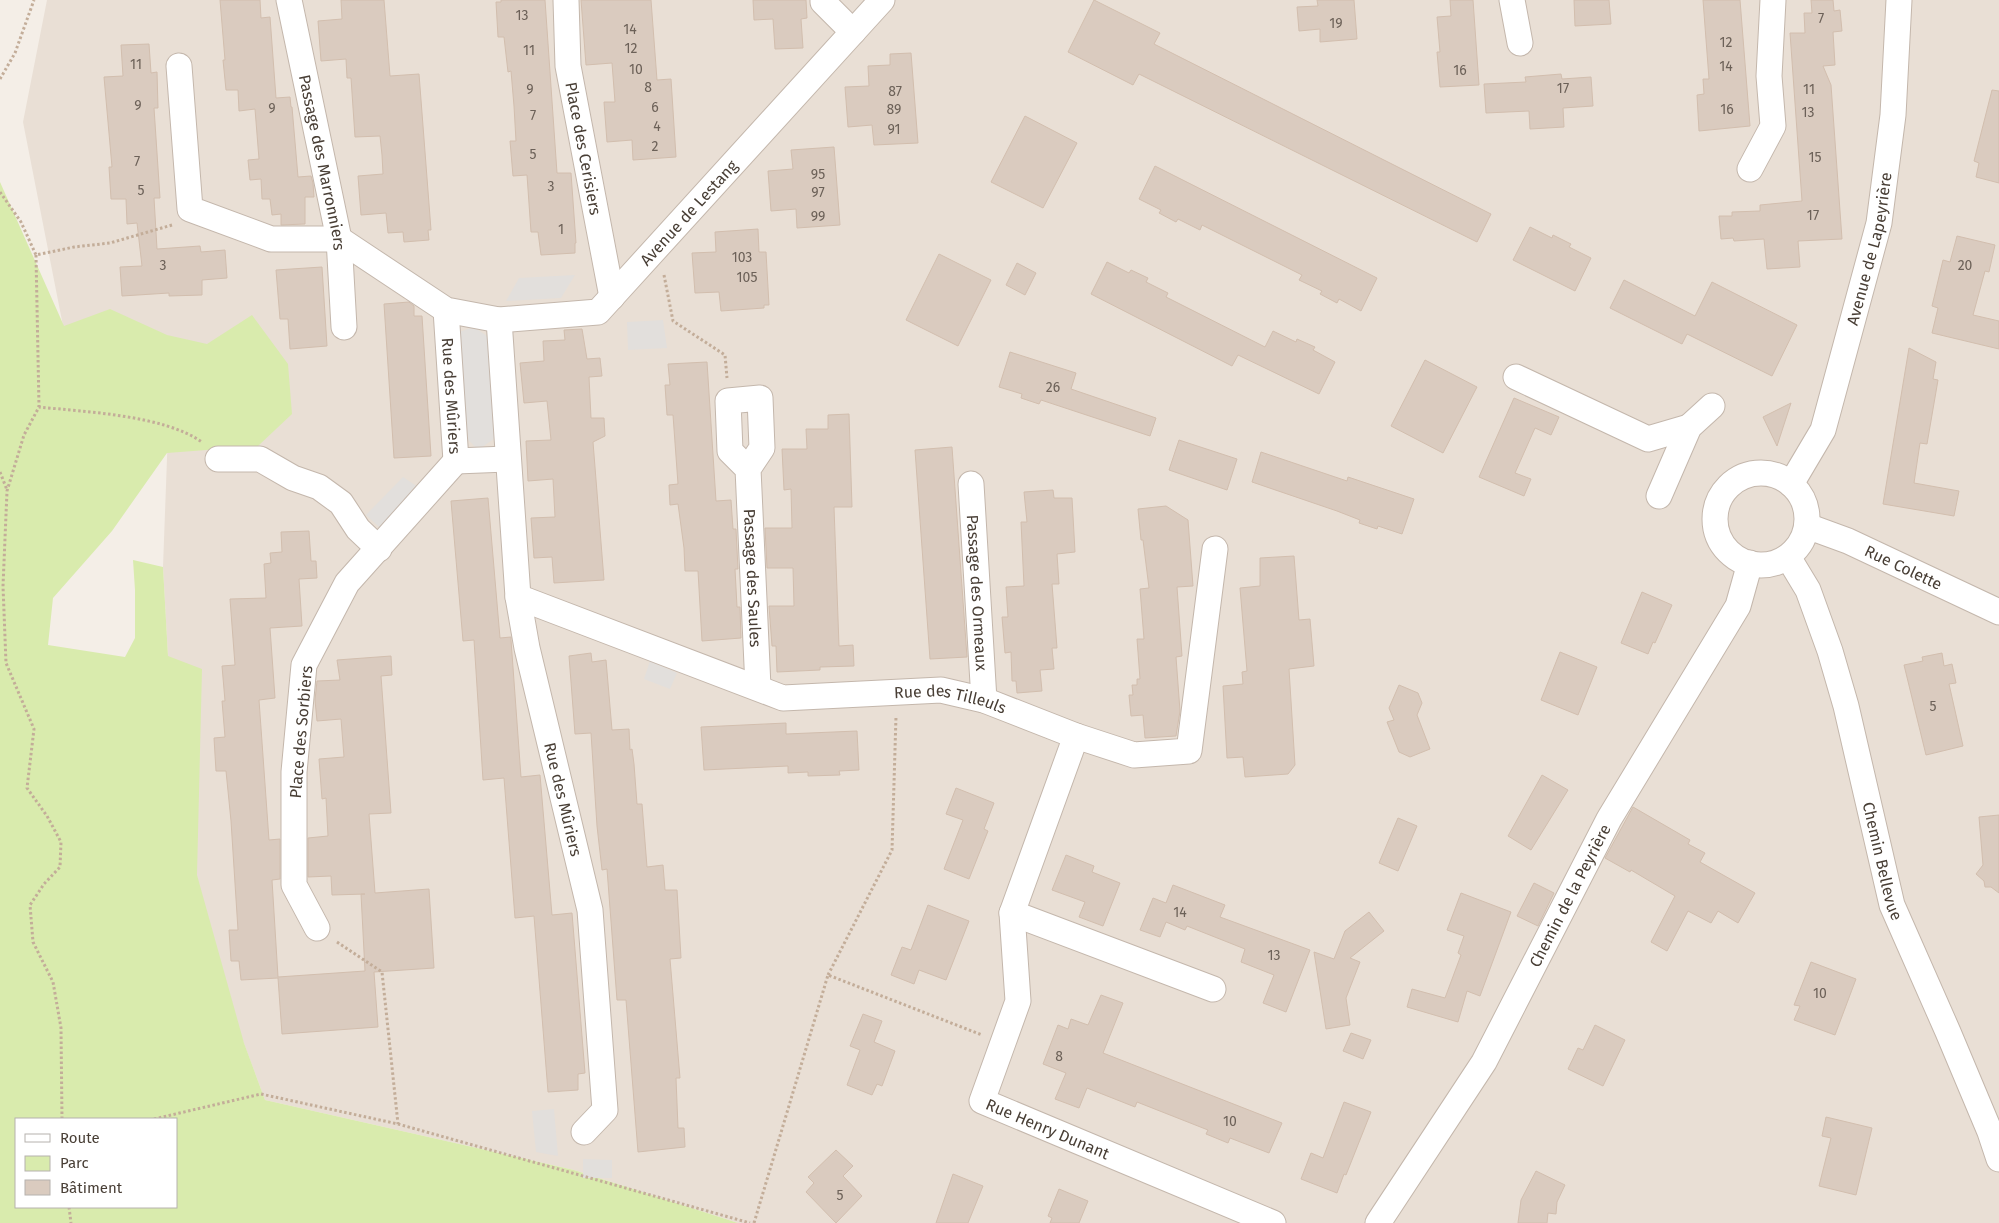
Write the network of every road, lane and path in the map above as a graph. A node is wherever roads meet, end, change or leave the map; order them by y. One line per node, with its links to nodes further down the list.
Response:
1 (34, 0): 12 (path)
2 (289, 0): 16 (street, Passage des Marronniers)
3 (566, 0): 19 (street, Place des Cerisiers)
4 (823, 0): 9 (street)
5 (882, 0): 9 (street, Avenue de Lestang)
6 (1512, 0): 10 (street)
7 (1773, 0): 13 (street)
8 (1899, 0): 33 (street, Avenue de Lapeyrière)
9 (853, 32): 17 (street, Avenue de Lestang)
10 (1520, 43)
11 (179, 66): 15 (street)
12 (0, 79)
13 (1750, 169)
14 (0, 192): 18 (path)
15 (196, 212): 16 (street); 18 (path)
16 (339, 239): 20 (street); 22 (street, Passage des Marronniers)
17 (658, 248): 19 (street, Avenue de Lestang); 24 (path)
18 (36, 255): 26 (path)
19 (612, 297): 21 (street, Avenue de Lestang)
20 (446, 310): 21 (street, Avenue de Lestang); 30 (street, Rue des Mûriers)
21 (499, 320): 29 (street, Rue des Mûriers)
22 (344, 327)
23 (1516, 377): 27 (street)
24 (728, 401): 43 (street, Passage des Saules)
25 (1712, 406): 27 (street)
26 (39, 407): 28 (path); 34 (path)
27 (1689, 427): 35 (street)
28 (218, 459): 38 (street)
29 (507, 459): 30 (street, Rue des Mûriers); 41 (street, Rue des Mûriers)
30 (456, 461): 38 (street, Place des Sorbiers)
31 (0, 472): 34 (path)
32 (972, 484): 45 (street, Passage des Ormeaux)
33 (1791, 484): 36 (street); 40 (street)
34 (7, 491): 52 (path)
35 (1658, 496)
36 (1807, 526): 39 (street); 42 (street, Rue Colette)
37 (1215, 548): 46 (street, Rue des Tilleuls)
38 (379, 549): 48 (street, Place des Sorbiers)
39 (1788, 557): 40 (street); 56 (street, Chemin Bellevue)
40 (1750, 564): 61 (street, Chemin de la Peyrière)
41 (518, 598): 43 (street, Rue des Tilleuls); 55 (street, Rue des Mûriers)
42 (1999, 612)
43 (758, 687): 44 (street, Rue des Tilleuls)
44 (897, 692): 45 (street, Rue des Tilleuls); 49 (path)
45 (984, 700): 46 (street, Rue des Tilleuls)
46 (1076, 736): 47 (street, Rue Henry Dunant)
47 (1012, 913): 50 (street); 51 (street, Rue Henry Dunant)
48 (317, 928): 54 (path)
49 (828, 975): 51 (path); 59 (path)
50 (1213, 989)
51 (1003, 1043): 60 (street, Rue Henry Dunant)
52 (62, 1118)
53 (158, 1118): 54 (path)
54 (398, 1124): 59 (path)
55 (584, 1132)
56 (1999, 1159)
57 (69, 1208): 58 (path)
58 (71, 1223)
59 (752, 1223)
60 (1273, 1223)
61 (1378, 1223)

